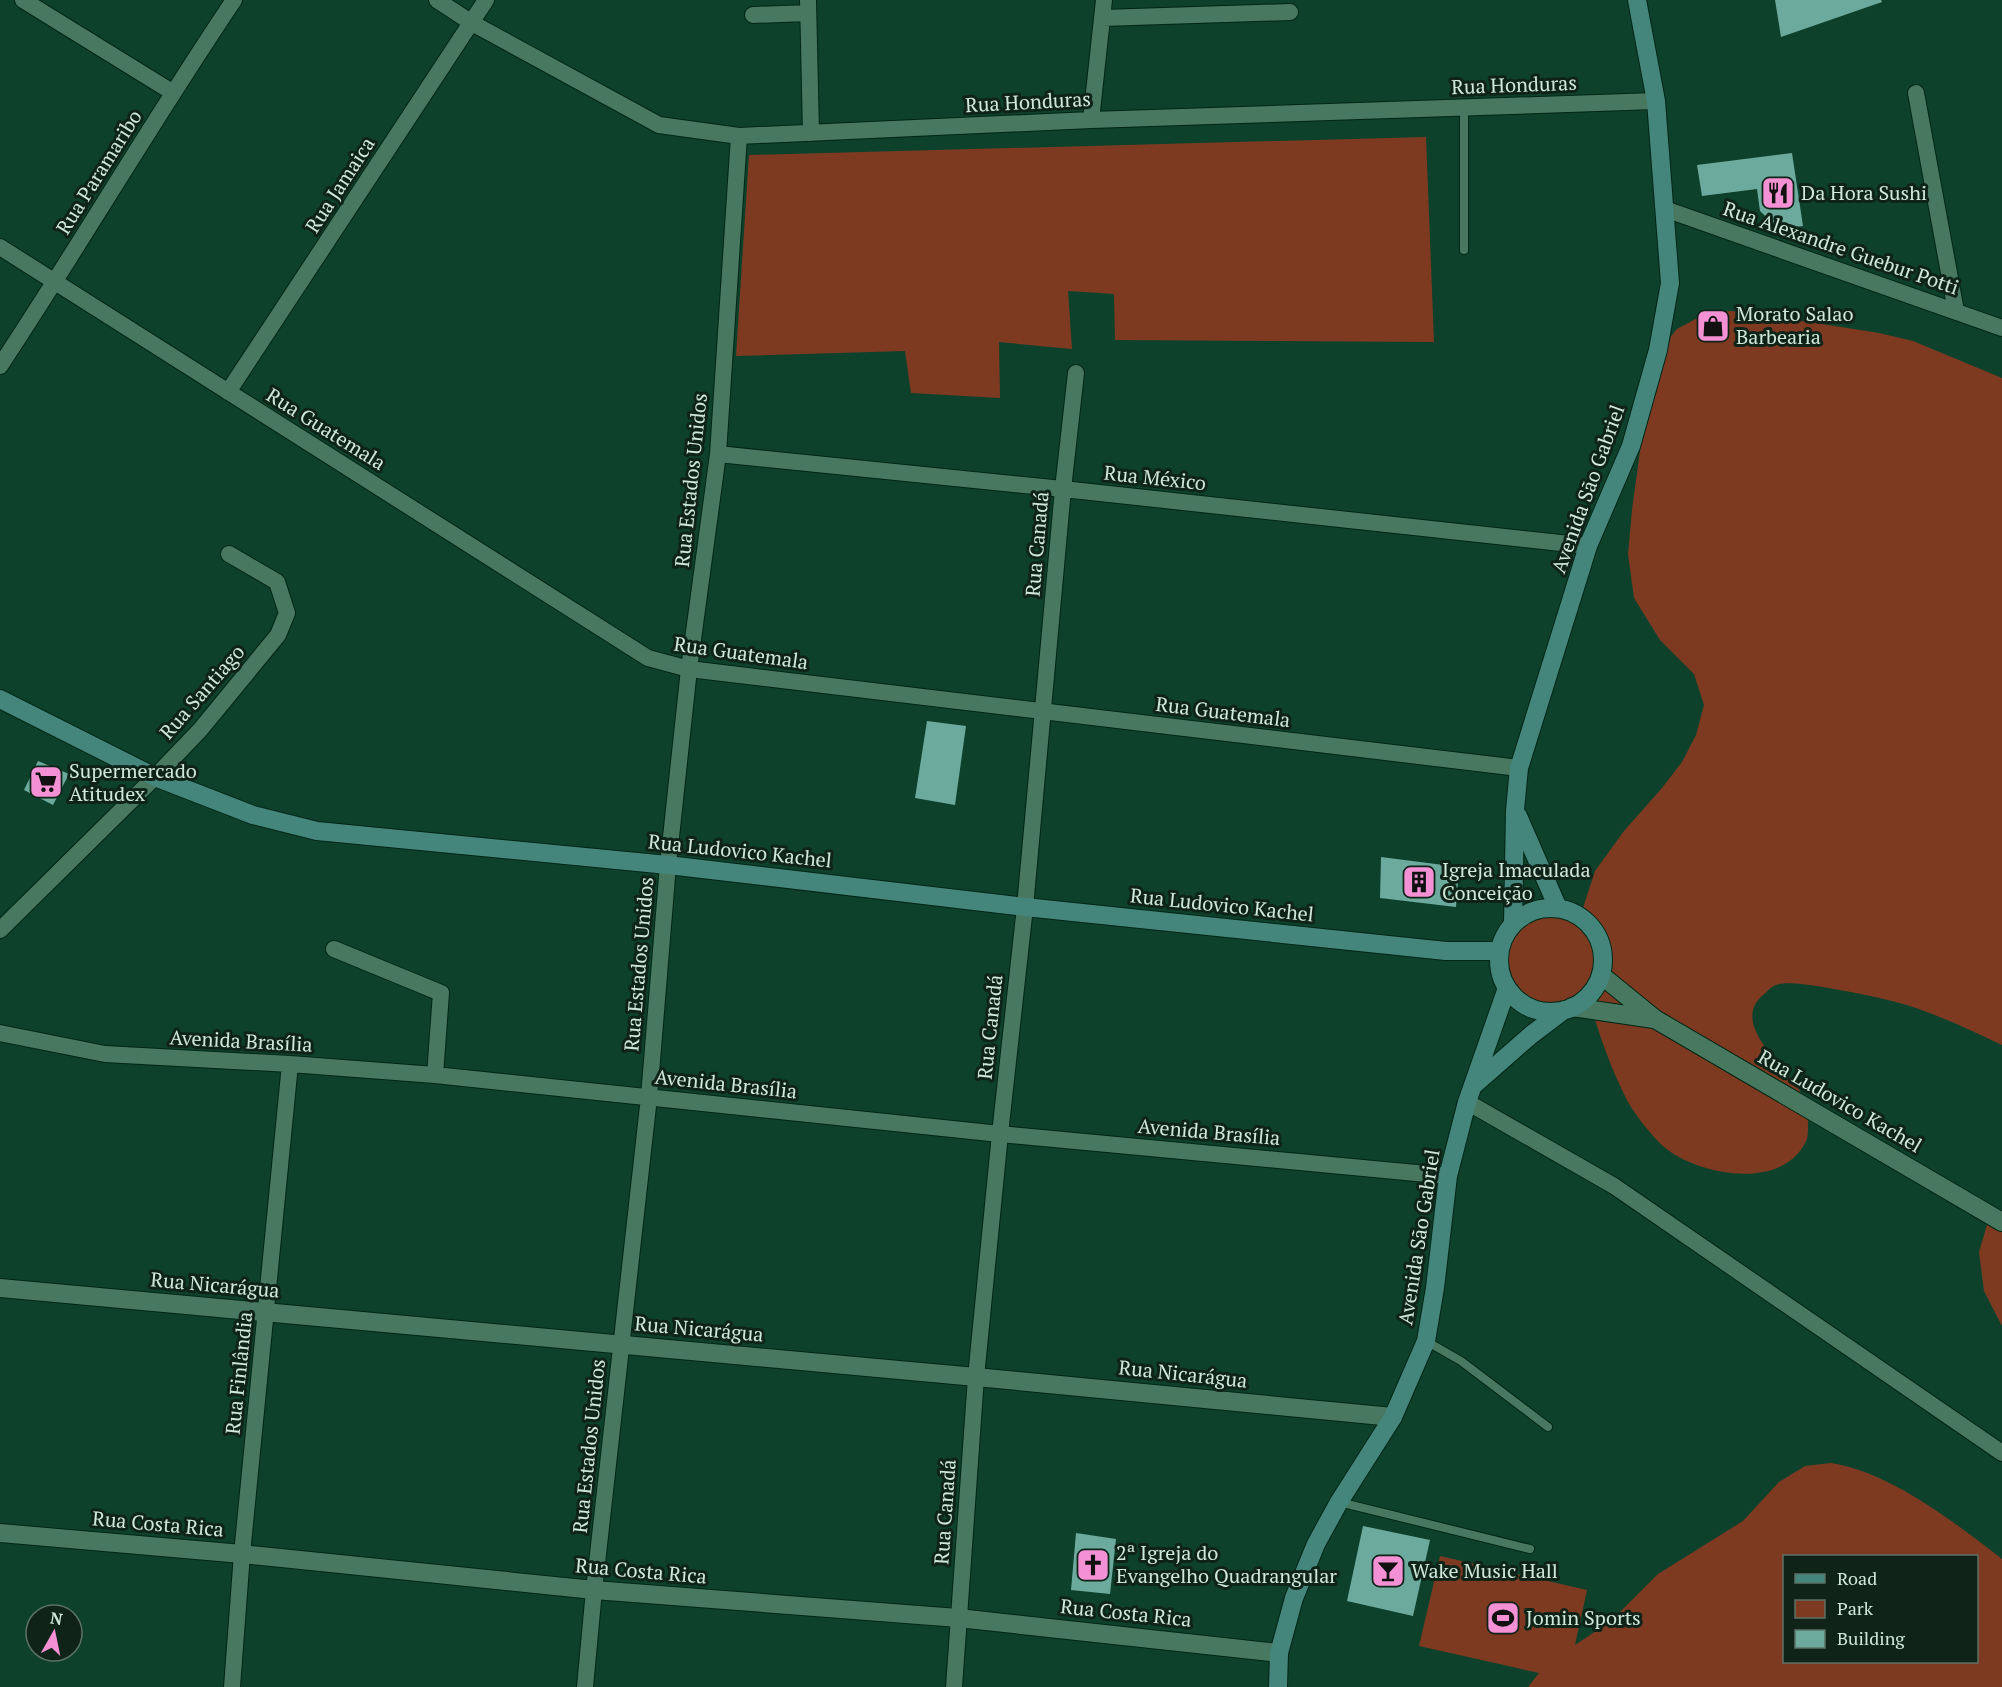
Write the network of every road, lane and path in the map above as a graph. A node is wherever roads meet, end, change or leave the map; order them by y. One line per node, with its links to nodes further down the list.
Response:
1 (23, 0): 12 (street)
2 (234, 0): 12 (street, Rua Paramaribo)
3 (437, 0): 11 (street, Rua Honduras)
4 (486, 0): 11 (street, Rua Jamaica)
5 (1104, 0): 10 (street)
6 (1637, 0): 14 (main road, Avenida São Gabriel)
7 (808, 7): 9 (street); 17 (street)
8 (1290, 12): 10 (street)
9 (753, 15)
10 (1102, 18): 16 (street)
11 (471, 23): 18 (street, Rua Honduras); 27 (street, Rua Jamaica)
12 (172, 92): 22 (street, Rua Paramaribo)
13 (1916, 93): 23 (street)
14 (1656, 101): 15 (street, Rua Honduras); 19 (main road, Avenida São Gabriel)
15 (1464, 108): 16 (street, Rua Honduras); 21 (lane)
16 (1091, 120): 17 (street, Rua Honduras)
17 (811, 133): 18 (street, Rua Honduras)
18 (739, 136): 28 (street, Rua Estados Unidos)
19 (1665, 209): 23 (street, Rua Alexandre Guebur Potti); 30 (main road, Avenida São Gabriel)
20 (0, 247): 22 (street, Rua Guatemala)
21 (1464, 250)
22 (55, 283): 25 (street, Rua Paramaribo); 27 (street, Rua Guatemala)
23 (1956, 311): 24 (street, Rua Alexandre Guebur Potti)
24 (2002, 328)
25 (0, 366)
26 (1076, 373): 29 (street, Rua Canadá)
27 (228, 392): 32 (street, Rua Guatemala)
28 (718, 454): 29 (street, Rua México); 32 (street, Rua Estados Unidos)
29 (1063, 489): 30 (street, Rua México); 34 (street, Rua Canadá)
30 (1588, 546): 35 (main road, Avenida São Gabriel)
31 (229, 554): 36 (street, Rua Santiago)
32 (689, 669): 34 (street, Rua Guatemala); 38 (street, Rua Estados Unidos)
33 (0, 699): 36 (main road, Rua Ludovico Kachel)
34 (1042, 712): 35 (street, Rua Guatemala); 39 (street, Rua Canadá)
35 (1519, 768): 37 (main road, Avenida São Gabriel)
36 (155, 777): 38 (main road, Rua Ludovico Kachel); 42 (street, Rua Santiago)
37 (1515, 810): 40 (main road, Avenida São Gabriel); 41 (main road, Avenida São Gabriel)
38 (668, 865): 39 (main road, Rua Ludovico Kachel); 53 (street, Rua Estados Unidos)
39 (1025, 907): 44 (main road, Rua Ludovico Kachel); 54 (street, Rua Canadá)
40 (1558, 908): 41 (main road); 45 (main road)
41 (1513, 924): 44 (main road)
42 (0, 930)
43 (334, 949): 51 (street)
44 (1499, 951): 46 (main road)
45 (1601, 975): 47 (main road); 48 (street, Rua Ludovico Kachel)
46 (1507, 988): 47 (main road); 52 (main road, Avenida São Gabriel)
47 (1568, 1009): 48 (street, Rua Ludovico Kachel); 52 (main road)
48 (1655, 1019): 56 (street, Rua Ludovico Kachel)
49 (0, 1034): 50 (street, Avenida Brasília)
50 (290, 1064): 51 (street, Avenida Brasília); 58 (street, Rua Finlândia)
51 (435, 1075): 53 (street, Avenida Brasília)
52 (1470, 1094): 55 (main road, Avenida São Gabriel); 64 (street)
53 (649, 1097): 54 (street, Avenida Brasília); 60 (street, Rua Estados Unidos)
54 (1000, 1134): 55 (street, Avenida Brasília); 61 (street, Rua Canadá)
55 (1448, 1176): 59 (main road, Avenida São Gabriel)
56 (2002, 1222)
57 (0, 1288): 58 (street, Rua Nicarágua)
58 (266, 1312): 60 (street, Rua Nicarágua); 68 (street, Rua Finlândia)
59 (1426, 1341): 62 (main road, Avenida São Gabriel); 63 (lane)
60 (621, 1344): 61 (street, Rua Nicarágua); 69 (street, Rua Estados Unidos)
61 (976, 1377): 62 (street, Rua Nicarágua); 70 (street, Rua Canadá)
62 (1393, 1417): 65 (main road, Avenida São Gabriel)
63 (1548, 1427)
64 (2002, 1453)
65 (1339, 1502): 67 (lane); 71 (main road, Avenida São Gabriel)
66 (0, 1533): 68 (street, Rua Costa Rica)
67 (1530, 1549)
68 (242, 1554): 69 (street, Rua Costa Rica); 72 (street, Rua Finlândia)
69 (594, 1590): 70 (street, Rua Costa Rica); 73 (street, Rua Estados Unidos)
70 (958, 1618): 71 (street, Rua Costa Rica); 74 (street, Rua Canadá)
71 (1279, 1653): 75 (main road, Avenida São Gabriel)
72 (232, 1687)
73 (585, 1687)
74 (954, 1687)
75 (1278, 1687)

